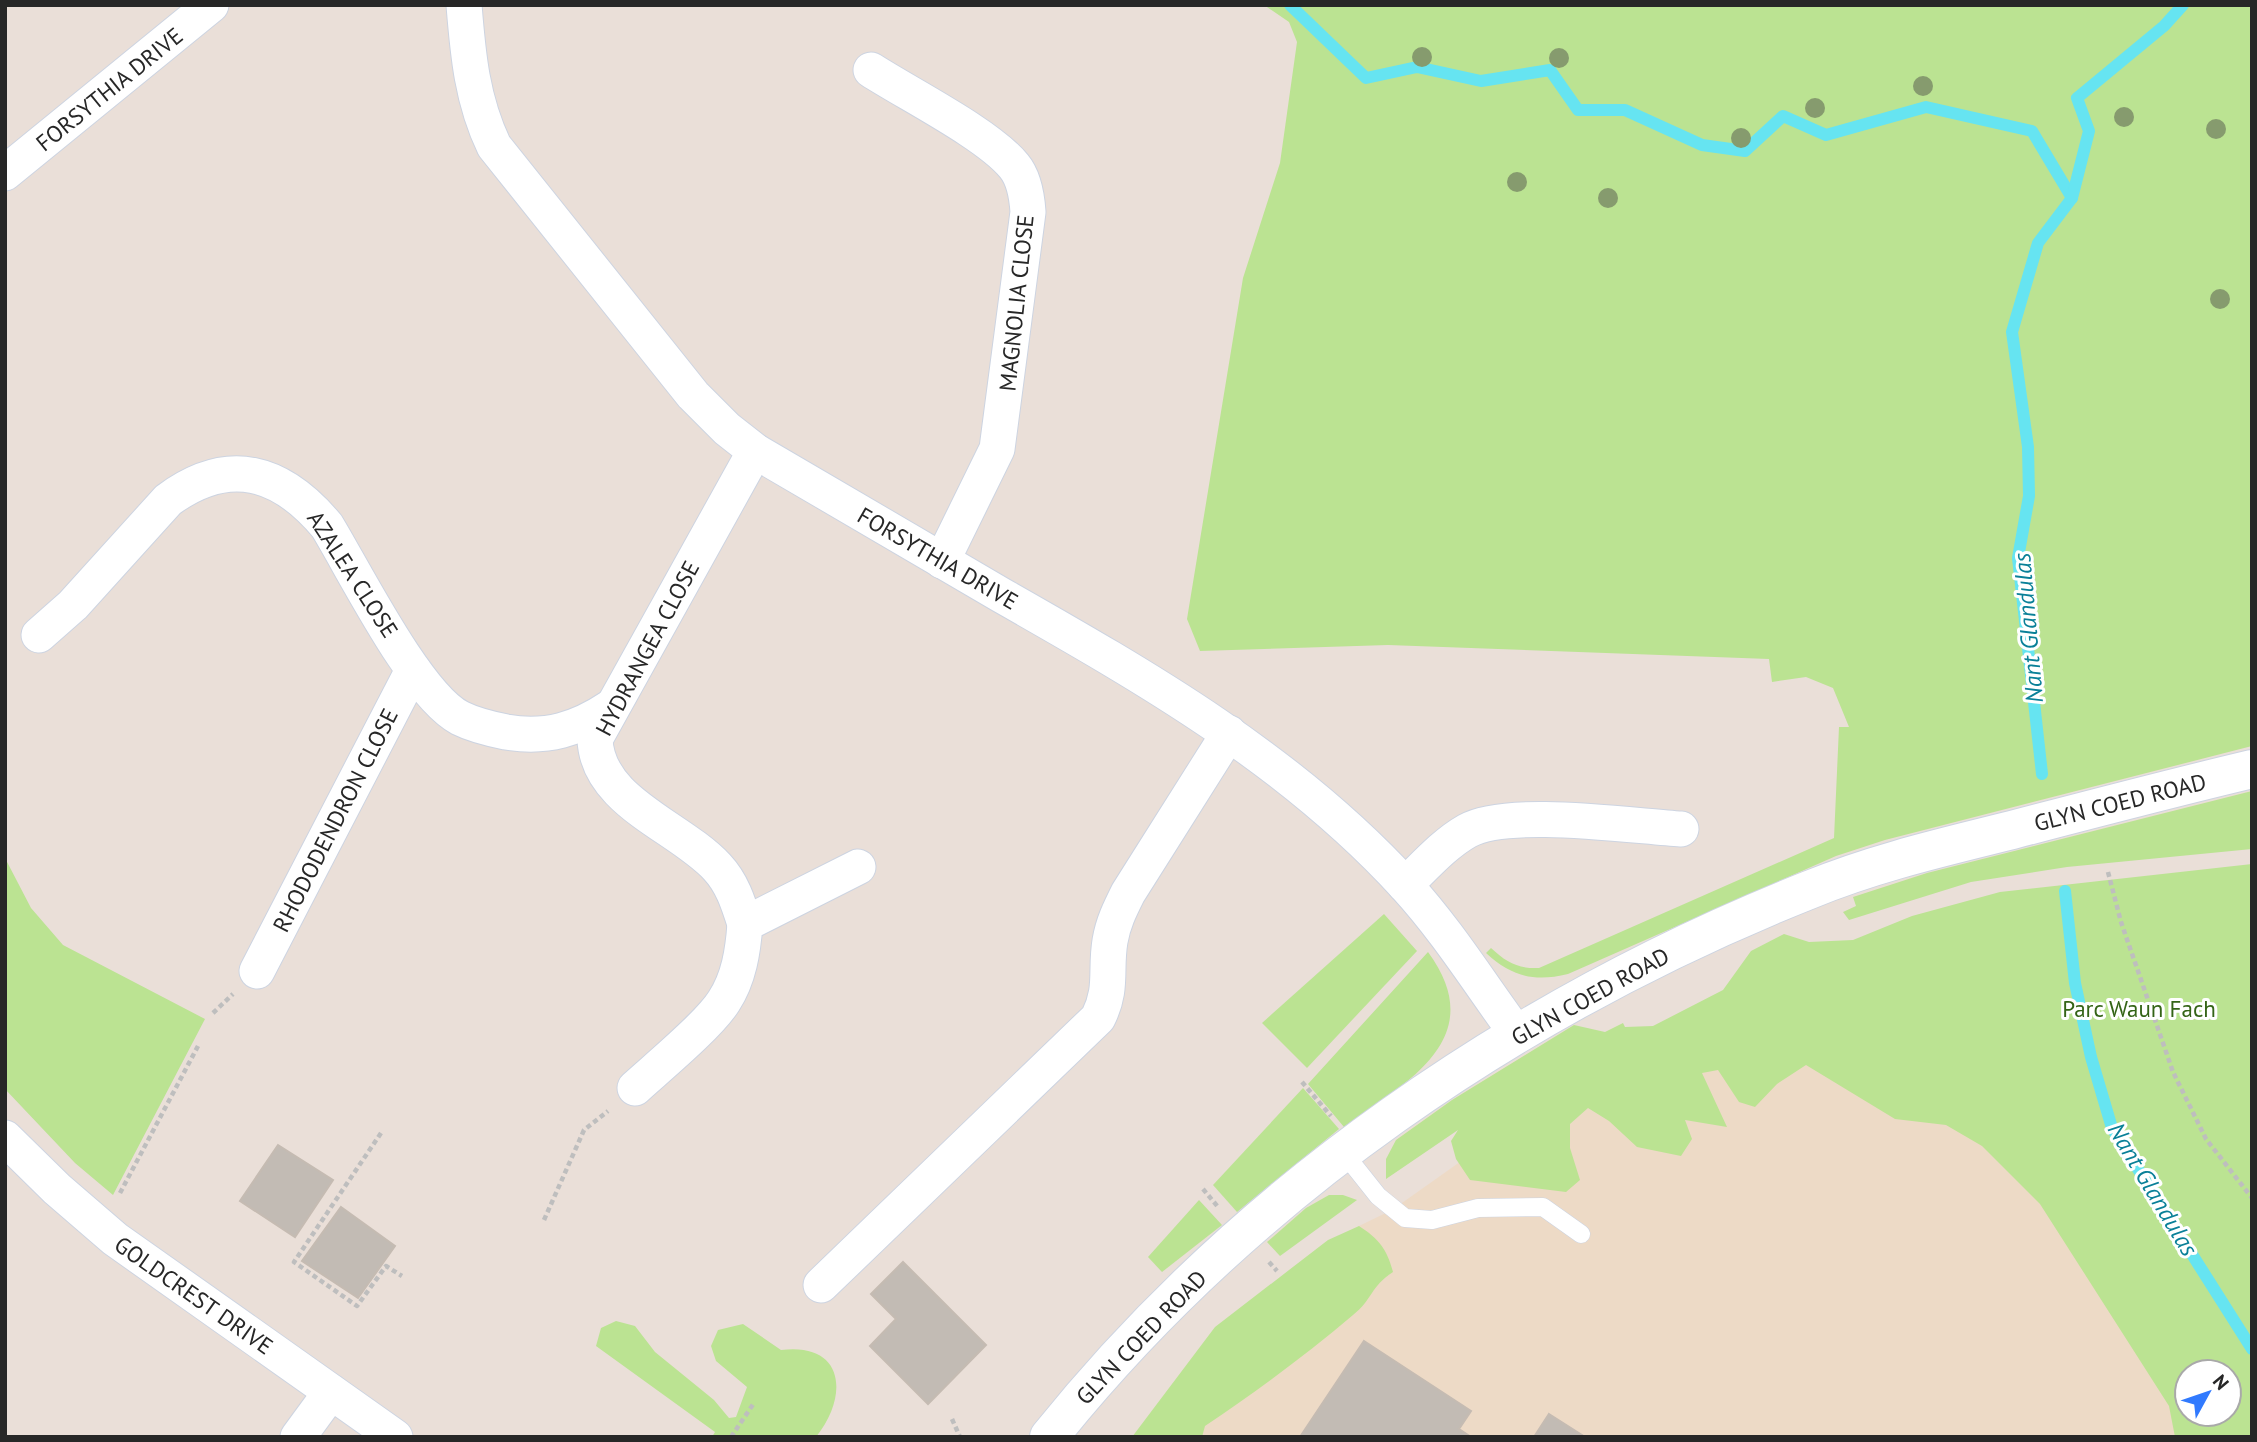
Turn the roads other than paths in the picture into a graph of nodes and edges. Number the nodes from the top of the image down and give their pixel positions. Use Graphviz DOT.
graph roads {
  1 [pos="211,5"];
  2 [pos="464,5"];
  3 [pos="871,70"];
  4 [pos="5,173"];
  5 [pos="755,451"];
  6 [pos="942,561"];
  7 [pos="38,635"];
  8 [pos="413,670"];
  9 [pos="611,706"];
  10 [pos="1229,733"];
  11 [pos="2252,769"];
  12 [pos="1681,829"];
  13 [pos="858,867"];
  14 [pos="1405,885"];
  15 [pos="745,924"];
  16 [pos="257,971"];
  17 [pos="1517,1034"];
  18 [pos="635,1088"];
  19 [pos="5,1138"];
  20 [pos="1343,1152"];
  21 [pos="1581,1234"];
  22 [pos="821,1285"];
  23 [pos="331,1392"];
  24 [pos="298,1437"];
  25 [pos="395,1437"];
  26 [pos="1049,1437"];
  1 -- 4 [label="street, FORSYTHIA DRIVE"];
  2 -- 5 [label="street, FORSYTHIA DRIVE"];
  3 -- 6 [label="street, MAGNOLIA CLOSE"];
  5 -- 6 [label="street, FORSYTHIA DRIVE"];
  5 -- 9 [label="street, HYDRANGEA CLOSE"];
  6 -- 10 [label="street, FORSYTHIA DRIVE"];
  7 -- 8 [label="street, AZALEA CLOSE"];
  8 -- 9 [label="street, AZALEA CLOSE"];
  8 -- 16 [label="street, RHODODENDRON CLOSE"];
  9 -- 15 [label="street, HYDRANGEA CLOSE"];
  10 -- 14 [label="street, FORSYTHIA DRIVE"];
  10 -- 22 [label="street"];
  11 -- 17 [label="street, GLYN COED ROAD"];
  12 -- 14 [label="street"];
  13 -- 15 [label="street"];
  14 -- 17 [label="street, FORSYTHIA DRIVE"];
  15 -- 18 [label="street, HYDRANGEA CLOSE"];
  17 -- 20 [label="street, GLYN COED ROAD"];
  19 -- 23 [label="street, GOLDCREST DRIVE"];
  20 -- 21 [label="lane"];
  20 -- 26 [label="street, GLYN COED ROAD"];
  23 -- 24 [label="street"];
  23 -- 25 [label="street, GOLDCREST DRIVE"];
}
